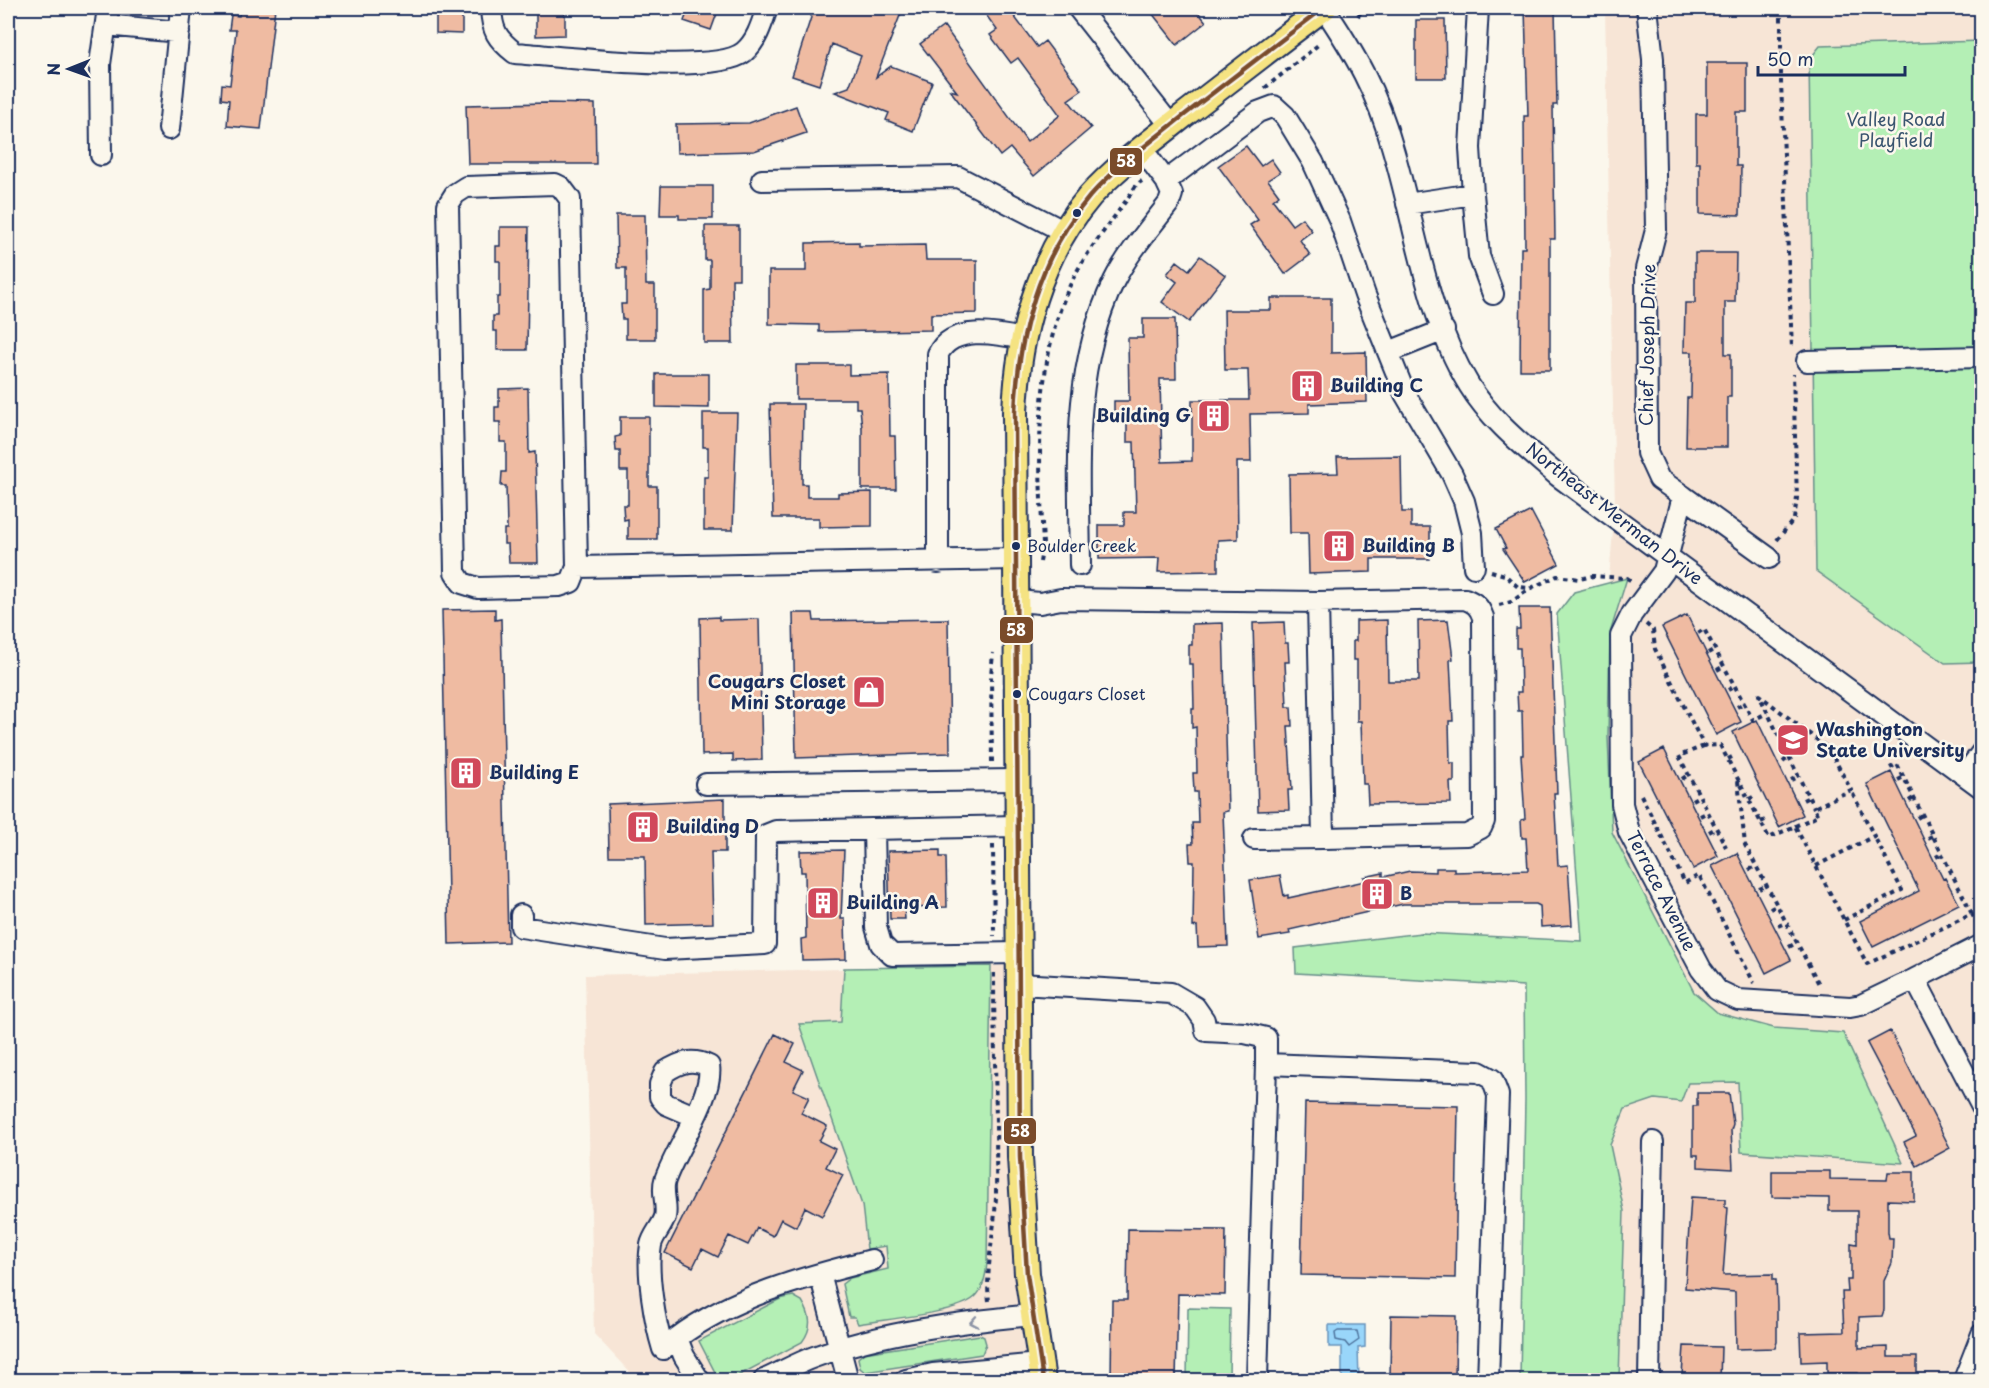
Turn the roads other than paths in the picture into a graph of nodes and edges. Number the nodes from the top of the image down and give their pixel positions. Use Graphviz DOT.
graph roads {
  1 [pos="181,8"];
  2 [pos="491,8"];
  3 [pos="767,8"];
  4 [pos="1078,8"];
  5 [pos="1324,8"];
  6 [pos="1478,8"];
  7 [pos="1647,8"];
  8 [pos="107,16"];
  9 [pos="178,32"];
  10 [pos="1171,126"];
  11 [pos="170,129"];
  12 [pos="1142,149"];
  13 [pos="101,155"];
  14 [pos="762,180"];
  15 [pos="1166,181"];
  16 [pos="1473,194"];
  17 [pos="1407,204"];
  18 [pos="1065,232"];
  19 [pos="1493,294"];
  20 [pos="1444,330"];
  21 [pos="1022,339"];
  22 [pos="1389,352"];
  23 [pos="1982,357"];
  24 [pos="1797,360"];
  25 [pos="1683,496"];
  26 [pos="1767,556"];
  27 [pos="1668,557"];
  28 [pos="1017,559"];
  29 [pos="939,562"];
  30 [pos="1080,565"];
  31 [pos="577,567"];
  32 [pos="1474,567"];
  33 [pos="1017,601"];
  34 [pos="1318,602"];
  35 [pos="1982,752"];
  36 [pos="1965,776"];
  37 [pos="1016,780"];
  38 [pos="706,784"];
  39 [pos="1982,788"];
  40 [pos="1017,826"];
  41 [pos="874,829"];
  42 [pos="1323,838"];
  43 [pos="1254,839"];
  44 [pos="521,915"];
  45 [pos="1982,945"];
  46 [pos="1019,953"];
  47 [pos="1915,979"];
  48 [pos="1020,984"];
  49 [pos="1266,1064"];
  50 [pos="1982,1107"];
  51 [pos="694,1116"];
  52 [pos="1653,1142"];
  53 [pos="872,1260"];
  54 [pos="820,1274"];
  55 [pos="1032,1315"];
  56 [pos="1982,1334"];
  57 [pos="677,1338"];
  58 [pos="841,1349"];
  59 [pos="1041,1372"];
  60 [pos="699,1380"];
  61 [pos="764,1380"];
  62 [pos="848,1380"];
  63 [pos="906,1380"];
  64 [pos="1257,1380"];
  65 [pos="1488,1380"];
  66 [pos="1649,1380"];
  67 [pos="1964,1380"];
  1 -- 9 [label="street"];
  2 -- 3 [label="street"];
  4 -- 10 [label="street"];
  5 -- 10 [label="main road"];
  5 -- 17 [label="street, Northeast Merman Drive"];
  6 -- 16 [label="street"];
  7 -- 25 [label="street, Chief Joseph Drive"];
  8 -- 9 [label="street"];
  8 -- 13 [label="street"];
  9 -- 11 [label="street"];
  10 -- 12 [label="main road"];
  12 -- 15 [label="street"];
  12 -- 18 [label="main road"];
  14 -- 18 [label="street"];
  15 -- 22 [label="street"];
  15 -- 30 [label="street"];
  16 -- 17 [label="street"];
  16 -- 19 [label="street"];
  17 -- 20 [label="street, Northeast Merman Drive"];
  18 -- 21 [label="main road"];
  20 -- 22 [label="street"];
  20 -- 27 [label="street, Northeast Merman Drive"];
  21 -- 28 [label="main road"];
  21 -- 29 [label="street"];
  22 -- 32 [label="street"];
  23 -- 24 [label="street"];
  25 -- 26 [label="street, Chief Joseph Drive"];
  25 -- 27 [label="street"];
  27 -- 36 [label="street, Northeast Merman Drive"];
  27 -- 47 [label="street, Terrace Avenue"];
  28 -- 29 [label="street"];
  28 -- 33 [label="main road"];
  29 -- 31 [label="street"];
  31 -- 31 [label="street"];
  33 -- 34 [label="street"];
  33 -- 37 [label="main road"];
  34 -- 42 [label="street"];
  34 -- 42 [label="street"];
  35 -- 36 [label="street"];
  36 -- 39 [label="street, Northeast Merman Drive"];
  37 -- 38 [label="street"];
  37 -- 40 [label="main road"];
  40 -- 41 [label="street"];
  40 -- 46 [label="main road"];
  41 -- 44 [label="street"];
  41 -- 46 [label="street"];
  42 -- 43 [label="street"];
  45 -- 47 [label="street, Terrace Avenue"];
  46 -- 48 [label="main road"];
  47 -- 50 [label="street"];
  48 -- 49 [label="street"];
  48 -- 55 [label="main road"];
  49 -- 64 [label="street"];
  49 -- 65 [label="street"];
  51 -- 57 [label="street"];
  52 -- 66 [label="street"];
  53 -- 54 [label="street"];
  54 -- 57 [label="street"];
  54 -- 58 [label="street"];
  55 -- 58 [label="street, one-way"];
  55 -- 59 [label="main road"];
  56 -- 67 [label="street"];
  57 -- 60 [label="street"];
  58 -- 61 [label="street"];
  58 -- 62 [label="street"];
  59 -- 63 [label="street"];
}
